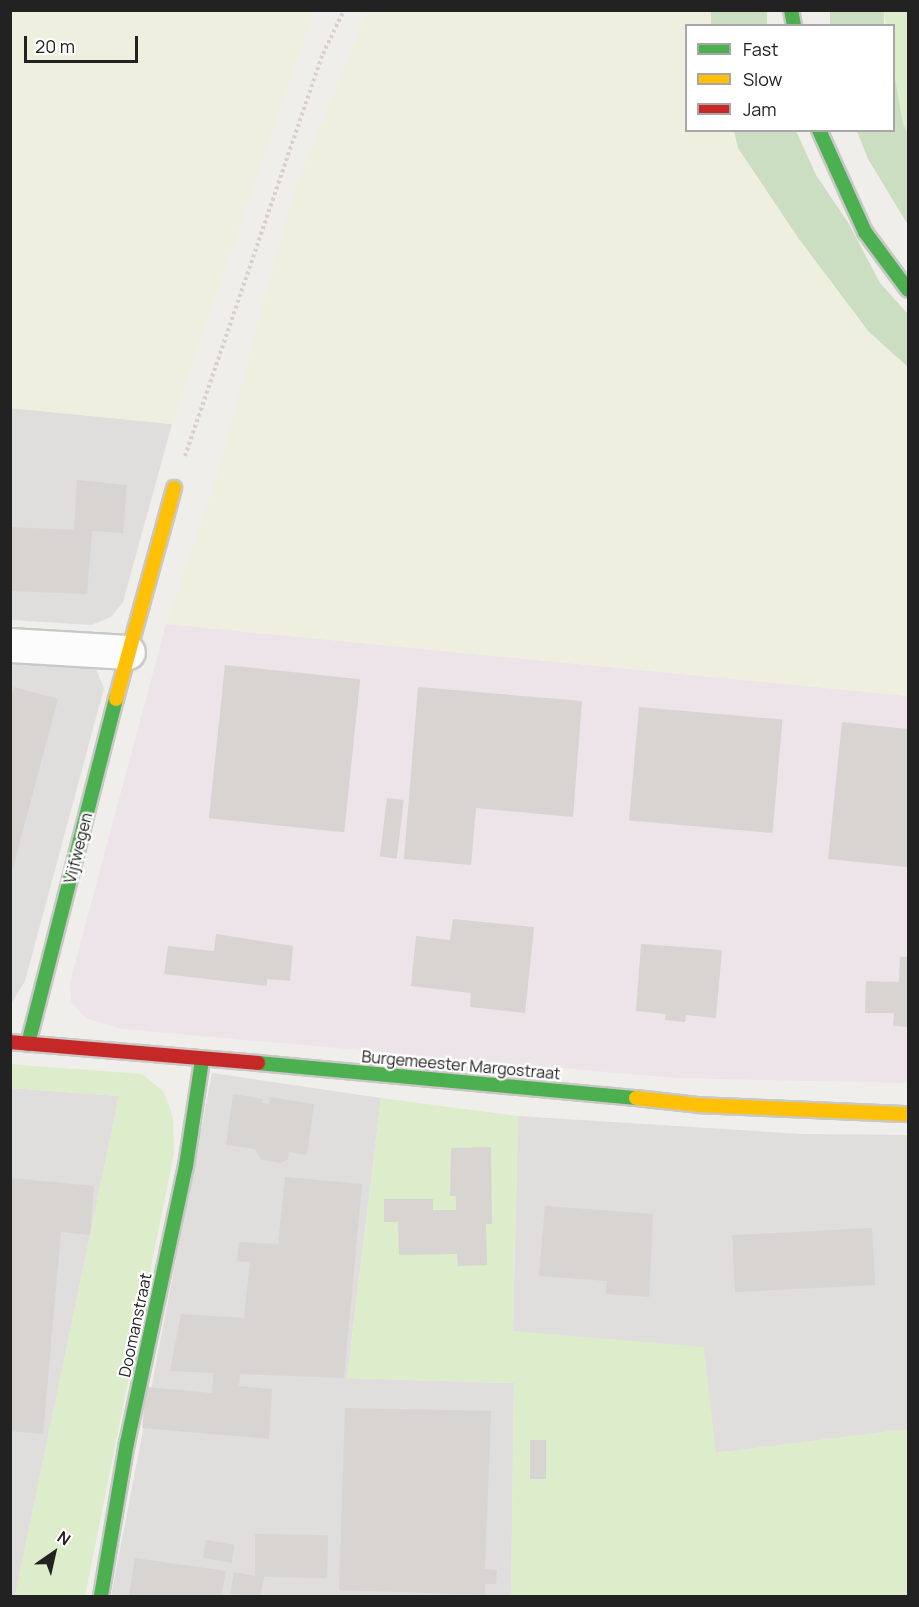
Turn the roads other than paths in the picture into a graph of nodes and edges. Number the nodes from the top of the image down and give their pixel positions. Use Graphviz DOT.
graph roads {
  1 [pos="820,132"];
  2 [pos="909,290"];
  3 [pos="174,488"];
  4 [pos="10,645"];
  5 [pos="128,652"];
  6 [pos="10,1042"];
  7 [pos="28,1044"];
  8 [pos="202,1060"];
  9 [pos="909,1114"];
  10 [pos="101,1596"];
  1 -- 2 [label="street"];
  3 -- 5 [label="street, Vijfwegen"];
  4 -- 5 [label="street"];
  5 -- 7 [label="street, Vijfwegen"];
  6 -- 7 [label="street, Burgemeester Margostraat"];
  7 -- 8 [label="street, Burgemeester Margostraat"];
  8 -- 9 [label="street, Burgemeester Margostraat"];
  8 -- 10 [label="street, Doomanstraat"];
}
